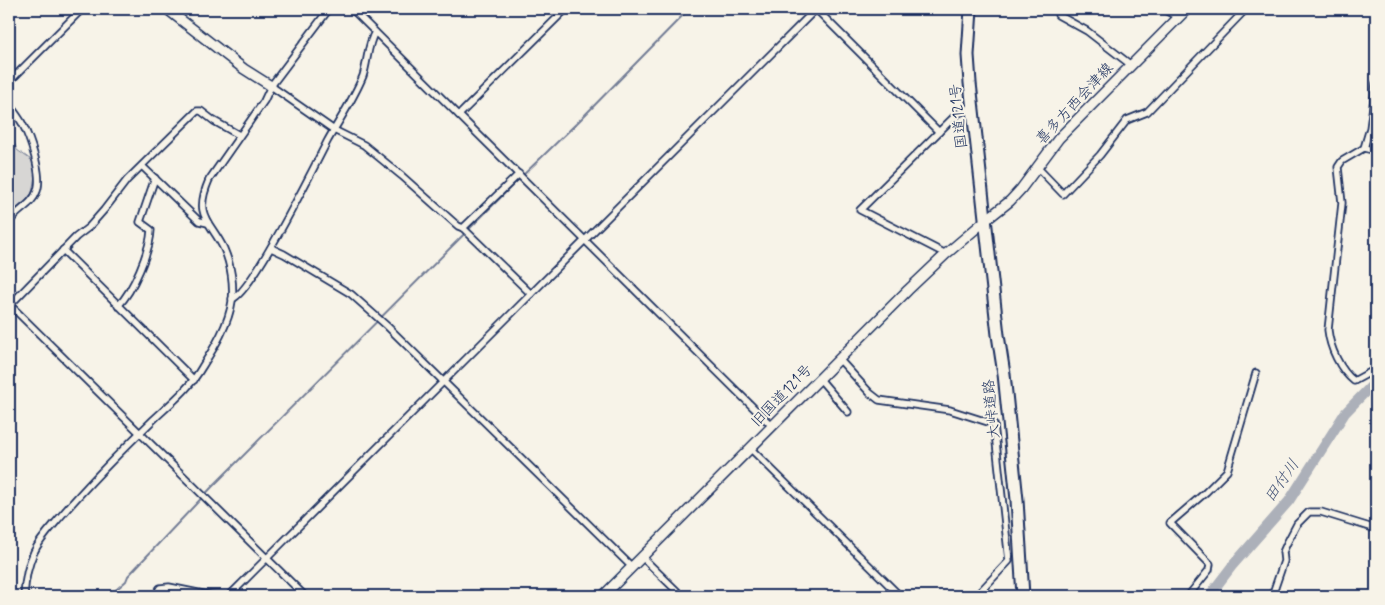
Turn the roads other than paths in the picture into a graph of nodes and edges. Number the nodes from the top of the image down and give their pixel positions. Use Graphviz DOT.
graph roads {
  1 [pos="82,9"];
  2 [pos="167,9"];
  3 [pos="329,9"];
  4 [pos="352,9"];
  5 [pos="566,9"];
  6 [pos="971,9"];
  7 [pos="1163,9"];
  8 [pos="1187,9"];
  9 [pos="1246,9"];
  10 [pos="1058,15"];
  11 [pos="1178,17"];
  12 [pos="375,32"];
  13 [pos="1131,65"];
  14 [pos="9,82"];
  15 [pos="1376,83"];
  16 [pos="271,86"];
  17 [pos="9,104"];
  18 [pos="973,110"];
  19 [pos="459,115"];
  20 [pos="334,130"];
  21 [pos="938,132"];
  22 [pos="239,135"];
  23 [pos="1364,148"];
  24 [pos="1376,151"];
  25 [pos="142,166"];
  26 [pos="1037,167"];
  27 [pos="519,174"];
  28 [pos="155,178"];
  29 [pos="986,220"];
  30 [pos="9,223"];
  31 [pos="208,224"];
  32 [pos="466,230"];
  33 [pos="585,240"];
  34 [pos="271,248"];
  35 [pos="63,250"];
  36 [pos="946,254"];
  37 [pos="531,294"];
  38 [pos="232,299"];
  39 [pos="9,305"];
  40 [pos="118,306"];
  41 [pos="839,358"];
  42 [pos="1376,369"];
  43 [pos="1256,373"];
  44 [pos="819,378"];
  45 [pos="194,380"];
  46 [pos="445,382"];
  47 [pos="848,412"];
  48 [pos="772,426"];
  49 [pos="140,433"];
  50 [pos="751,449"];
  51 [pos="1376,529"];
  52 [pos="642,557"];
  53 [pos="267,558"];
  54 [pos="632,567"];
  55 [pos="24,596"];
  56 [pos="155,596"];
  57 [pos="213,596"];
  58 [pos="229,596"];
  59 [pos="305,596"];
  60 [pos="602,596"];
  61 [pos="682,596"];
  62 [pos="900,596"];
  63 [pos="976,596"];
  64 [pos="1023,596"];
  65 [pos="1188,596"];
  66 [pos="1272,596"];
  1 -- 14 [label="street"];
  2 -- 16 [label="street"];
  3 -- 16 [label="street"];
  4 -- 12 [label="street"];
  5 -- 19 [label="street"];
  6 -- 18 [label="highway, 国道121号"];
  7 -- 11 [label="street"];
  8 -- 11 [label="street, 喜多方西会津線"];
  9 -- 26 [label="street"];
  10 -- 13 [label="street"];
  11 -- 13 [label="street, 喜多方西会津線"];
  12 -- 19 [label="street"];
  12 -- 20 [label="street"];
  13 -- 26 [label="street, 喜多方西会津線"];
  15 -- 23 [label="street"];
  16 -- 20 [label="street"];
  16 -- 22 [label="street"];
  17 -- 30 [label="street"];
  18 -- 21 [label="street"];
  18 -- 29 [label="highway, 国道121号"];
  19 -- 27 [label="street"];
  20 -- 32 [label="street"];
  20 -- 34 [label="street"];
  21 -- 33 [label="street"];
  21 -- 36 [label="street"];
  22 -- 25 [label="street"];
  22 -- 31 [label="street"];
  23 -- 24 [label="street"];
  23 -- 42 [label="street"];
  25 -- 28 [label="street"];
  25 -- 35 [label="street"];
  26 -- 29 [label="street, 喜多方西会津線"];
  27 -- 32 [label="street"];
  27 -- 33 [label="street"];
  28 -- 31 [label="street"];
  28 -- 40 [label="street"];
  29 -- 36 [label="street, 旧国道121号"];
  29 -- 64 [label="highway, 大峠道路"];
  31 -- 38 [label="street"];
  32 -- 37 [label="street"];
  33 -- 37 [label="street"];
  33 -- 48 [label="street"];
  34 -- 38 [label="street"];
  34 -- 46 [label="street"];
  35 -- 39 [label="street"];
  35 -- 40 [label="street"];
  36 -- 41 [label="street, 旧国道121号"];
  37 -- 46 [label="street"];
  38 -- 45 [label="street"];
  39 -- 49 [label="street"];
  40 -- 45 [label="street"];
  41 -- 44 [label="street, 旧国道121号"];
  41 -- 63 [label="street"];
  43 -- 65 [label="street"];
  44 -- 47 [label="street"];
  44 -- 48 [label="street, 旧国道121号"];
  45 -- 49 [label="street"];
  46 -- 53 [label="street"];
  46 -- 54 [label="street"];
  48 -- 50 [label="street, 旧国道121号"];
  49 -- 53 [label="street"];
  49 -- 55 [label="street"];
  50 -- 52 [label="street, 旧国道121号"];
  50 -- 62 [label="street"];
  51 -- 66 [label="street"];
  52 -- 54 [label="street, 旧国道121号"];
  52 -- 61 [label="street"];
  53 -- 58 [label="street"];
  53 -- 59 [label="street"];
  54 -- 60 [label="street, 旧国道121号"];
  56 -- 57 [label="street"];
}
